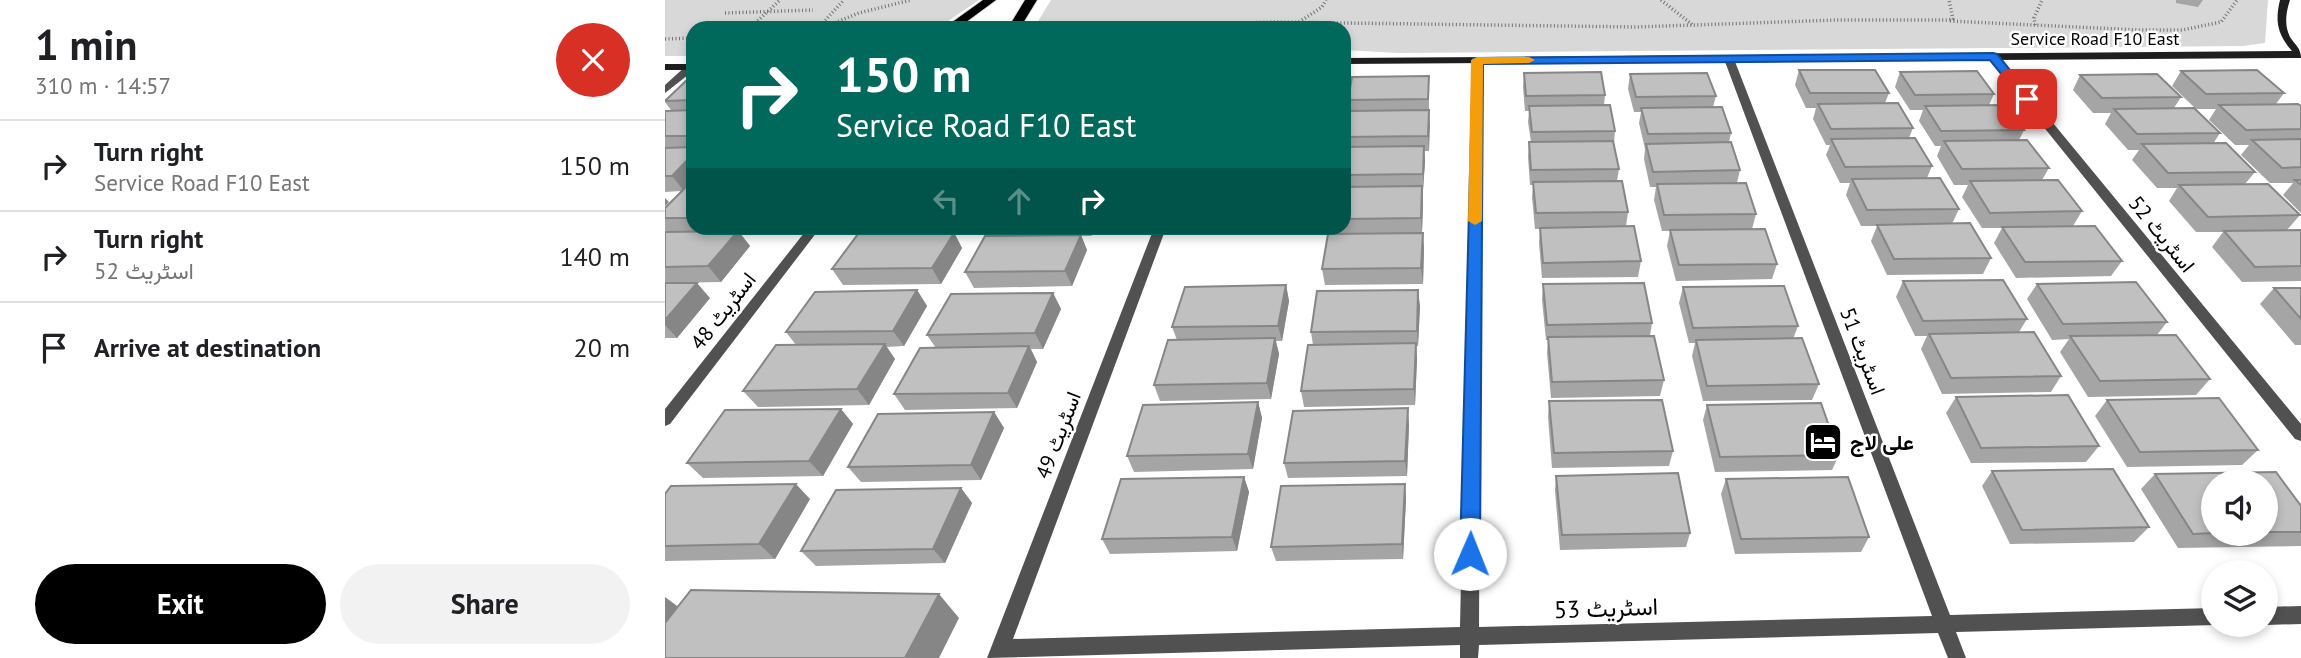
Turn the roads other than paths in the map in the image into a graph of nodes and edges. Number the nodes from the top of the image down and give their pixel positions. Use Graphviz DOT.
graph roads {
  1 [pos="990,0"];
  2 [pos="1031,0"];
  3 [pos="2285,0"];
  4 [pos="960,21"];
  5 [pos="1018,21"];
  6 [pos="2301,54"];
  7 [pos="1993,57"];
  8 [pos="1729,59"];
  9 [pos="1477,60"];
  10 [pos="1351,61"];
  11 [pos="686,66"];
  12 [pos="665,67"];
  13 [pos="686,71"];
  14 [pos="665,90"];
  15 [pos="809,235"];
  16 [pos="1157,235"];
  17 [pos="665,420"];
  18 [pos="2301,435"];
  19 [pos="2301,615"];
  20 [pos="2278,616"];
  21 [pos="2201,617"];
  22 [pos="1944,623"];
  23 [pos="1469,636"];
  24 [pos="998,653"];
  25 [pos="1469,658"];
  26 [pos="1958,658"];
  1 -- 4 [label="main road"];
  2 -- 5 [label="main road"];
  3 -- 6 [label="street"];
  6 -- 7 [label="street, Service Road F10 East"];
  7 -- 8 [label="street, Service Road F10 East"];
  7 -- 18 [label="street, اسٹریٹ 52"];
  8 -- 9 [label="street, Service Road F10 East"];
  8 -- 22 [label="street, اسٹریٹ 51"];
  9 -- 10 [label="street, Service Road F10 East"];
  9 -- 23 [label="street"];
  11 -- 12 [label="street"];
  13 -- 14 [label="street"];
  15 -- 17 [label="street, اسٹریٹ 48"];
  16 -- 24 [label="street, اسٹریٹ 49"];
  19 -- 20 [label="street"];
  21 -- 22 [label="street, اسٹریٹ 53"];
  22 -- 23 [label="street, اسٹریٹ 53"];
  22 -- 26 [label="street, اسٹریٹ 51"];
  23 -- 24 [label="street, اسٹریٹ 53"];
  23 -- 25 [label="street"];
}
